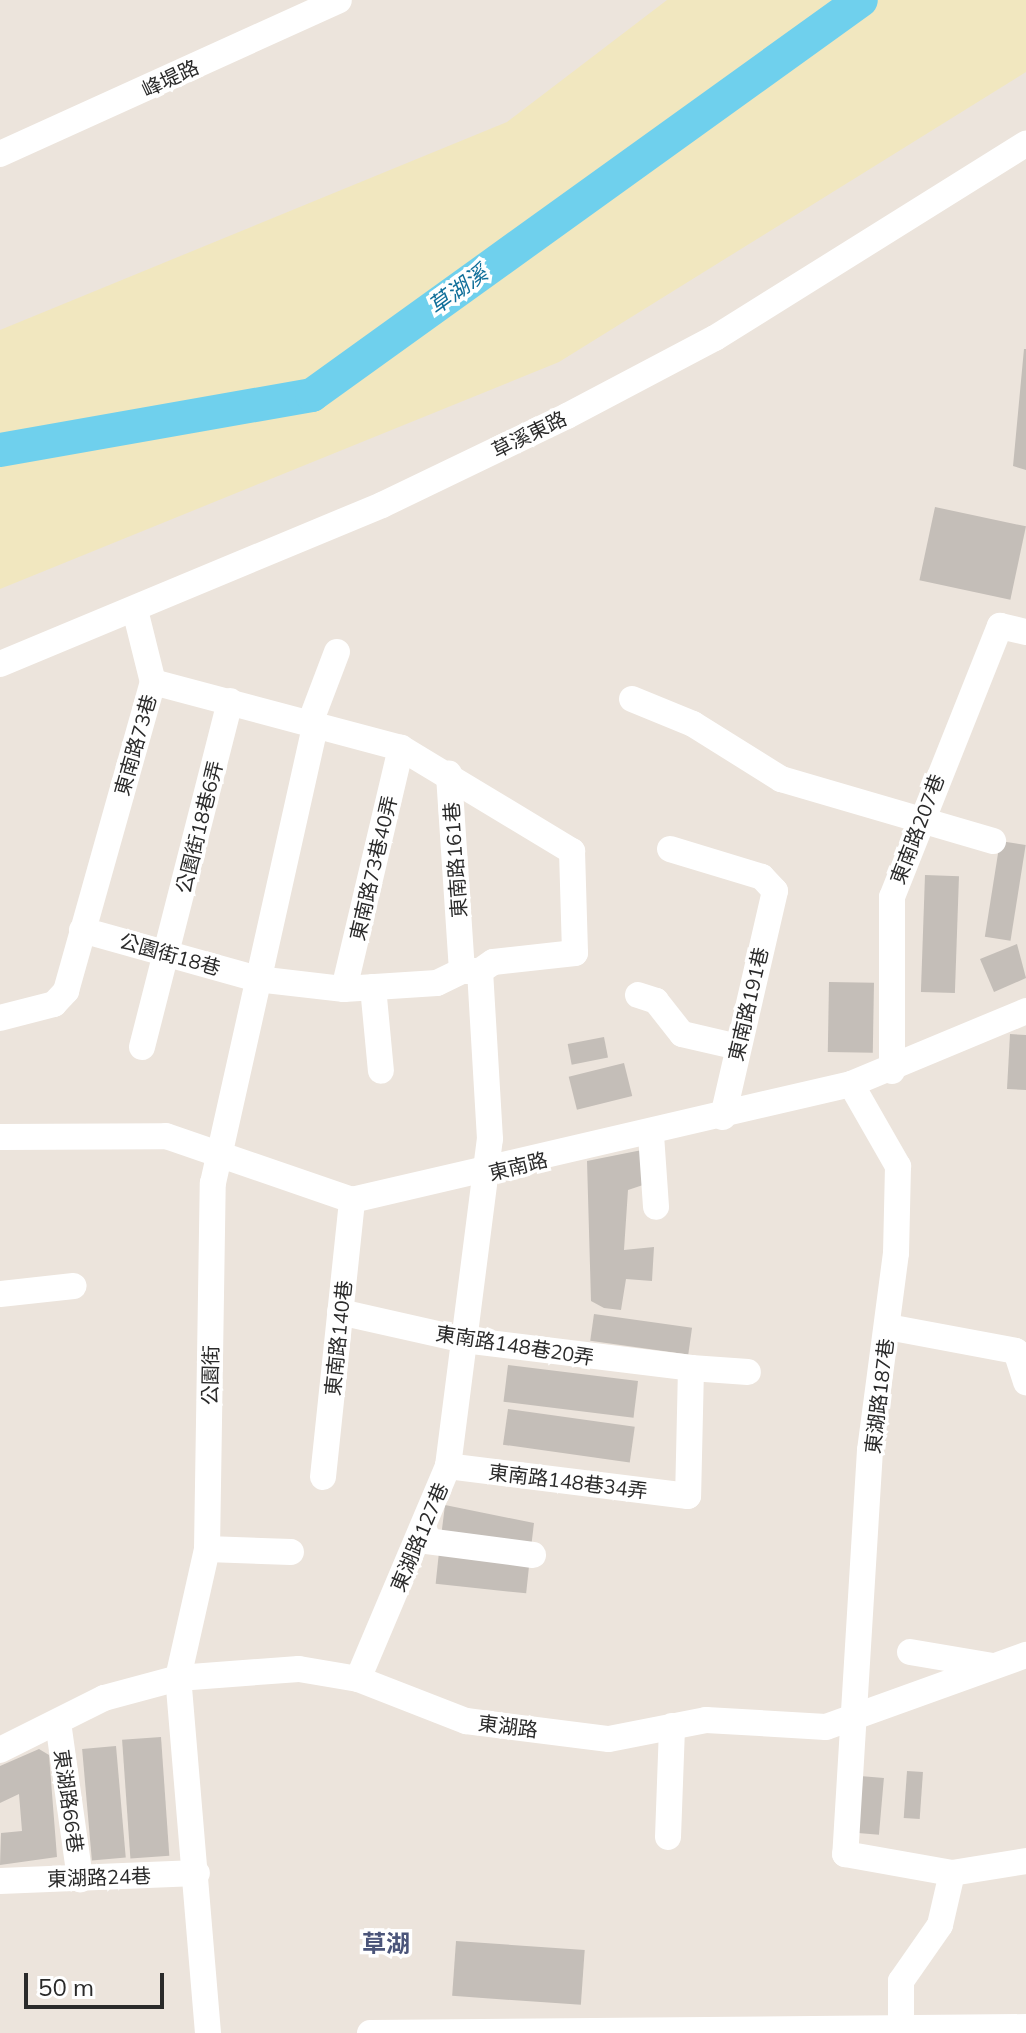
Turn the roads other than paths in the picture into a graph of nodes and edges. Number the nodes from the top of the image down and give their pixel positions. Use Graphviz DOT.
graph roads {
  1 [pos="339,0"];
  2 [pos="1026,144"];
  3 [pos="0,154"];
  4 [pos="135,610"];
  5 [pos="1026,632"];
  6 [pos="337,652"];
  7 [pos="0,664"];
  8 [pos="153,682"];
  9 [pos="632,699"];
  10 [pos="230,701"];
  11 [pos="313,724"];
  12 [pos="401,748"];
  13 [pos="449,773"];
  14 [pos="918,824"];
  15 [pos="993,841"];
  16 [pos="670,849"];
  17 [pos="82,930"];
  18 [pos="167,953"];
  19 [pos="575,953"];
  20 [pos="471,971"];
  21 [pos="257,979"];
  22 [pos="373,987"];
  23 [pos="344,989"];
  24 [pos="638,995"];
  25 [pos="1026,1011"];
  26 [pos="0,1018"];
  27 [pos="142,1047"];
  28 [pos="738,1047"];
  29 [pos="381,1071"];
  30 [pos="892,1071"];
  31 [pos="851,1084"];
  32 [pos="723,1117"];
  33 [pos="651,1135"];
  34 [pos="0,1137"];
  35 [pos="219,1151"];
  36 [pos="482,1175"];
  37 [pos="352,1200"];
  38 [pos="656,1207"];
  39 [pos="74,1286"];
  40 [pos="0,1294"];
  41 [pos="340,1312"];
  42 [pos="888,1327"];
  43 [pos="464,1340"];
  44 [pos="691,1368"];
  45 [pos="748,1372"];
  46 [pos="1026,1382"];
  47 [pos="448,1466"];
  48 [pos="323,1477"];
  49 [pos="419,1540"];
  50 [pos="207,1549"];
  51 [pos="291,1552"];
  52 [pos="533,1555"];
  53 [pos="910,1652"];
  54 [pos="1026,1655"];
  55 [pos="993,1666"];
  56 [pos="178,1678"];
  57 [pos="358,1679"];
  58 [pos="857,1720"];
  59 [pos="58,1722"];
  60 [pos="672,1726"];
  61 [pos="0,1750"];
  62 [pos="668,1837"];
  63 [pos="1026,1861"];
  64 [pos="197,1873"];
  65 [pos="952,1873"];
  66 [pos="80,1879"];
  67 [pos="0,1881"];
  68 [pos="1026,2027"];
  69 [pos="776,2030"];
  70 [pos="900,2031"];
  71 [pos="208,2033"];
  72 [pos="370,2033"];
  1 -- 3 [label="street, 峰堤路"];
  2 -- 4 [label="street, 草溪東路"];
  4 -- 7 [label="street, 草溪東路"];
  4 -- 8 [label="street"];
  5 -- 14 [label="street, 東南路207巷"];
  6 -- 11 [label="street, 公園街"];
  8 -- 10 [label="street, 東南路73巷"];
  8 -- 17 [label="street, 東南路73巷"];
  9 -- 14 [label="street"];
  10 -- 11 [label="street, 東南路73巷"];
  10 -- 18 [label="street, 公園街18巷6弄"];
  11 -- 12 [label="street, 東南路73巷"];
  11 -- 21 [label="street, 公園街"];
  12 -- 13 [label="street, 東南路73巷"];
  12 -- 23 [label="street, 東南路73巷40弄"];
  13 -- 19 [label="street, 東南路161巷"];
  13 -- 20 [label="street, 東南路161巷"];
  14 -- 15 [label="street"];
  14 -- 30 [label="street, 東南路207巷"];
  16 -- 28 [label="street, 東南路191巷"];
  17 -- 18 [label="street, 公園街18巷"];
  17 -- 26 [label="street, 東南路73巷"];
  18 -- 21 [label="street, 公園街18巷"];
  18 -- 27 [label="street, 公園街18巷6弄"];
  19 -- 20 [label="street, 公園街18巷"];
  20 -- 22 [label="street, 公園街18巷"];
  20 -- 36 [label="street, 東南路161巷"];
  21 -- 23 [label="street, 公園街18巷"];
  21 -- 35 [label="street, 公園街"];
  22 -- 23 [label="street, 公園街18巷"];
  22 -- 29 [label="street"];
  24 -- 28 [label="street"];
  25 -- 30 [label="street, 東南路"];
  28 -- 32 [label="street, 東南路191巷"];
  30 -- 31 [label="street, 東南路"];
  31 -- 32 [label="street, 東南路"];
  31 -- 42 [label="street, 東湖路187巷"];
  32 -- 33 [label="street, 東南路"];
  33 -- 36 [label="street, 東南路"];
  33 -- 38 [label="street"];
  34 -- 35 [label="street"];
  35 -- 37 [label="street"];
  35 -- 50 [label="street, 公園街"];
  36 -- 37 [label="street, 東南路"];
  36 -- 43 [label="street, 東湖路127巷"];
  37 -- 41 [label="street, 東南路140巷"];
  39 -- 40 [label="street"];
  41 -- 43 [label="street, 東南路148巷20弄"];
  41 -- 48 [label="street, 東南路140巷"];
  42 -- 46 [label="street"];
  42 -- 58 [label="street, 東湖路187巷"];
  43 -- 44 [label="street, 東南路148巷20弄"];
  43 -- 47 [label="street, 東湖路127巷"];
  44 -- 45 [label="street, 東南路148巷20弄"];
  44 -- 47 [label="street, 東南路148巷34弄"];
  47 -- 49 [label="street, 東湖路127巷"];
  49 -- 52 [label="street"];
  49 -- 57 [label="street, 東湖路127巷"];
  50 -- 51 [label="street"];
  50 -- 56 [label="street, 公園街"];
  53 -- 55 [label="street"];
  54 -- 55 [label="street, 東湖路"];
  55 -- 58 [label="street, 東湖路"];
  56 -- 57 [label="street, 東湖路"];
  56 -- 59 [label="street, 東湖路"];
  56 -- 64 [label="street, 公園街"];
  57 -- 60 [label="street, 東湖路"];
  58 -- 60 [label="street, 東湖路"];
  58 -- 65 [label="street, 東湖路187巷"];
  59 -- 61 [label="street, 東湖路"];
  59 -- 66 [label="street, 東湖路66巷"];
  60 -- 62 [label="street"];
  63 -- 65 [label="street"];
  64 -- 66 [label="street, 東湖路24巷"];
  64 -- 71 [label="street, 公園街"];
  65 -- 70 [label="street"];
  66 -- 67 [label="street, 東湖路24巷"];
  68 -- 70 [label="street"];
  69 -- 70 [label="street"];
  69 -- 72 [label="street"];
}
